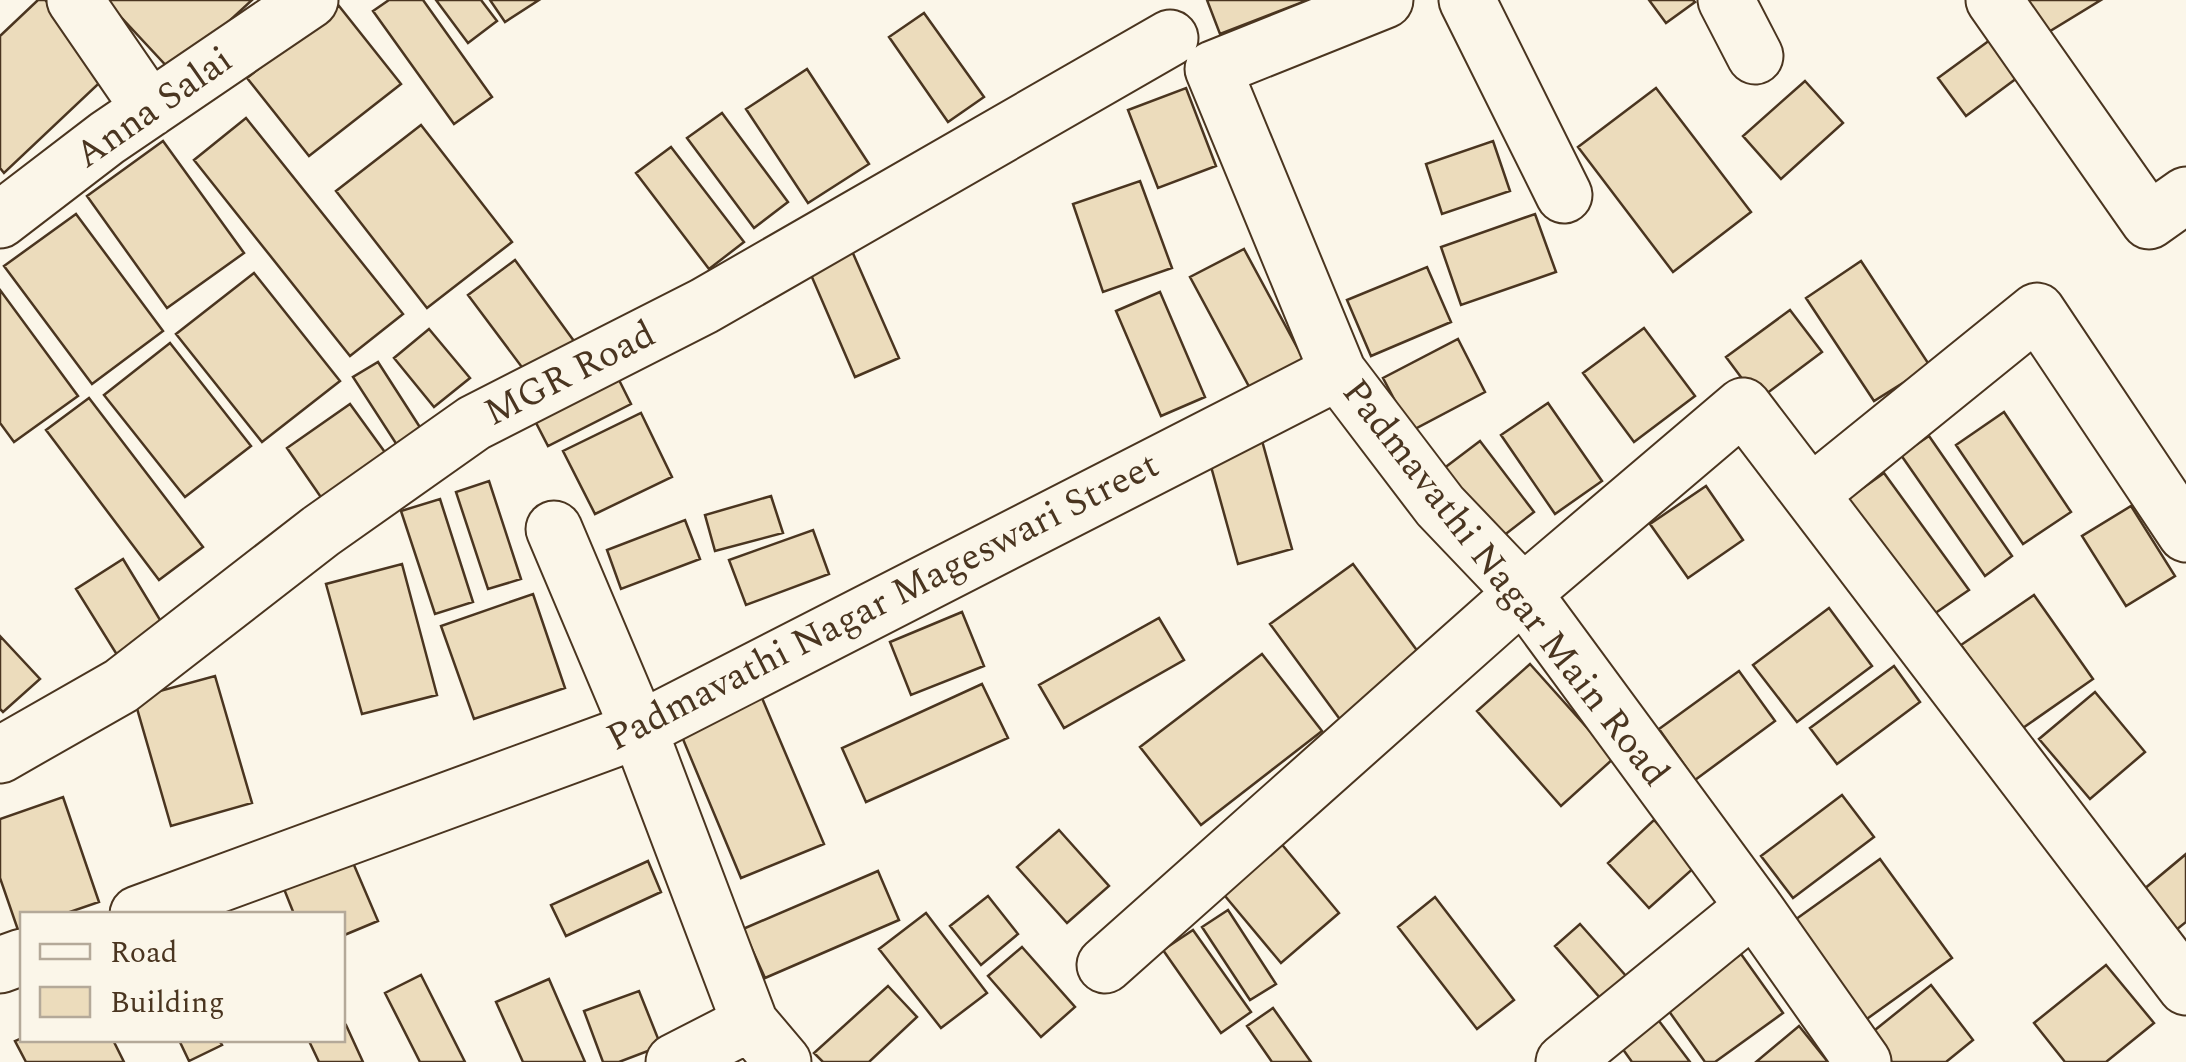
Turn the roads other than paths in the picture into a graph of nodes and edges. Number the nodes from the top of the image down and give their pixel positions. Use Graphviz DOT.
graph roads {
  1 [pos="76,0"];
  2 [pos="310,0"];
  3 [pos="1385,0"];
  4 [pos="1467,0"];
  5 [pos="1726,0"];
  6 [pos="1994,0"];
  7 [pos="1175,36"];
  8 [pos="1754,56"];
  9 [pos="150,109"];
  10 [pos="1564,195"];
  11 [pos="2186,196"];
  12 [pos="0,220"];
  13 [pos="1338,372"];
  14 [pos="1812,492"];
  15 [pos="554,529"];
  16 [pos="2186,534"];
  17 [pos="1523,593"];
  18 [pos="639,730"];
  19 [pos="0,756"];
  20 [pos="1754,907"];
  21 [pos="143,912"];
  22 [pos="1105,965"];
  23 [pos="2186,987"];
  24 [pos="766,1042"];
  25 [pos="674,1062"];
  26 [pos="1564,1062"];
  27 [pos="1862,1062"];
  1 -- 9 [label="street"];
  2 -- 9 [label="street, Anna Salai"];
  3 -- 7 [label="street, MGR Road"];
  4 -- 10 [label="street"];
  5 -- 8 [label="street"];
  6 -- 11 [label="street"];
  7 -- 13 [label="street, Padmavathi Nagar Main Road"];
  7 -- 19 [label="street, MGR Road"];
  9 -- 12 [label="street, Anna Salai"];
  13 -- 17 [label="street, Padmavathi Nagar Main Road"];
  13 -- 18 [label="street, Padmavathi Nagar Mageswari Street"];
  14 -- 16 [label="street"];
  14 -- 17 [label="street"];
  14 -- 23 [label="street"];
  15 -- 18 [label="street"];
  17 -- 20 [label="street, Padmavathi Nagar Main Road"];
  17 -- 22 [label="street"];
  18 -- 21 [label="street, Padmavathi Nagar Mageswari Street"];
  18 -- 24 [label="street"];
  20 -- 26 [label="street"];
  20 -- 27 [label="street, Padmavathi Nagar Main Road"];
  24 -- 25 [label="street"];
}
